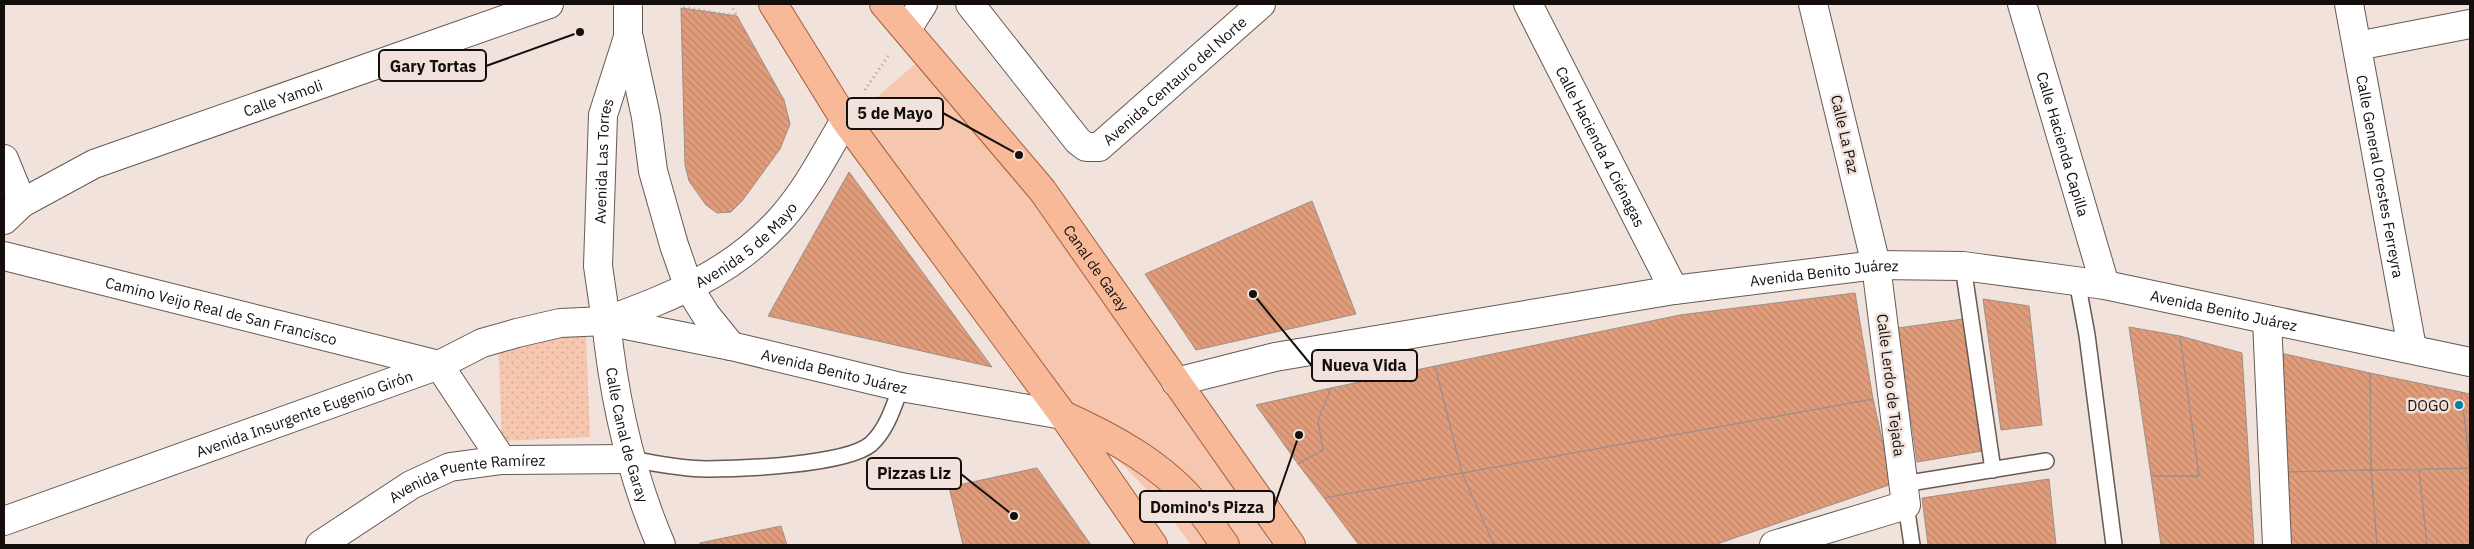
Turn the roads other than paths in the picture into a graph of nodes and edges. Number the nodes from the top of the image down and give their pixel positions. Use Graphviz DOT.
graph roads {
  1 [pos="549,4"];
  2 [pos="628,4"];
  3 [pos="773,4"];
  4 [pos="884,4"];
  5 [pos="923,4"];
  6 [pos="970,4"];
  7 [pos="1261,4"];
  8 [pos="1528,4"];
  9 [pos="1813,4"];
  10 [pos="2022,4"];
  11 [pos="2349,4"];
  12 [pos="2470,24"];
  13 [pos="907,29"];
  14 [pos="628,37"];
  15 [pos="2357,46"];
  16 [pos="845,120"];
  17 [pos="4,159"];
  18 [pos="13,211"];
  19 [pos="4,256"];
  20 [pos="1876,265"];
  21 [pos="1963,266"];
  22 [pos="2077,281"];
  23 [pos="2105,284"];
  24 [pos="689,288"];
  25 [pos="1674,290"];
  26 [pos="2267,320"];
  27 [pos="606,321"];
  28 [pos="731,346"];
  29 [pos="2412,348"];
  30 [pos="2470,362"];
  31 [pos="439,365"];
  32 [pos="1176,382"];
  33 [pos="901,387"];
  34 [pos="1063,415"];
  35 [pos="502,460"];
  36 [pos="630,460"];
  37 [pos="2046,461"];
  38 [pos="1994,470"];
  39 [pos="1905,495"];
  40 [pos="4,521"];
  41 [pos="320,545"];
  42 [pos="661,545"];
  43 [pos="1153,545"];
  44 [pos="1225,545"];
  45 [pos="1291,545"];
  46 [pos="1774,545"];
  47 [pos="1912,545"];
  48 [pos="2114,545"];
  49 [pos="2277,545"];
  1 -- 18 [label="street, Calle Yamoli"];
  2 -- 14 [label="street, Avenida Las Torres"];
  3 -- 16 [label="main road"];
  4 -- 13 [label="main road, Canal de Garay"];
  5 -- 13 [label="street"];
  6 -- 7 [label="street, Avenida Centauro del Norte"];
  8 -- 25 [label="street, Calle Hacienda 4 Ciénagas"];
  9 -- 20 [label="street, Calle La Paz"];
  10 -- 23 [label="street, Calle Hacienda Capilla"];
  11 -- 15 [label="street, Calle General Orestes Ferreyra"];
  12 -- 15 [label="street"];
  13 -- 32 [label="main road, Canal de Garay"];
  14 -- 24 [label="street"];
  14 -- 27 [label="street, Avenida Las Torres"];
  15 -- 29 [label="street, Calle General Orestes Ferreyra"];
  16 -- 24 [label="street, Avenida 5 de Mayo"];
  16 -- 34 [label="main road"];
  17 -- 18 [label="street"];
  19 -- 31 [label="street, Camino Veijo Real de San Francisco"];
  20 -- 21 [label="street, Avenida Benito Juárez"];
  20 -- 25 [label="street, Avenida Benito Juárez"];
  20 -- 39 [label="street, Calle Lerdo de Tejada"];
  21 -- 22 [label="street, Avenida Benito Juárez"];
  21 -- 38 [label="lane"];
  22 -- 23 [label="street, Avenida Benito Juárez"];
  22 -- 48 [label="lane"];
  23 -- 26 [label="street, Avenida Benito Juárez"];
  24 -- 27 [label="street, Avenida 5 de Mayo"];
  24 -- 28 [label="street"];
  25 -- 32 [label="street, Avenida Benito Juárez"];
  26 -- 29 [label="street, Avenida Benito Juárez"];
  26 -- 49 [label="street"];
  27 -- 28 [label="street, Avenida Benito Juárez"];
  27 -- 31 [label="street, Avenida Insurgente Eugenio Girón"];
  27 -- 36 [label="street, Calle Canal de Garay"];
  28 -- 33 [label="street, Avenida Benito Juárez"];
  29 -- 30 [label="street, Avenida Benito Juárez"];
  31 -- 35 [label="street"];
  31 -- 40 [label="street, Avenida Insurgente Eugenio Girón"];
  32 -- 45 [label="main road, Canal de Garay"];
  33 -- 34 [label="street, Avenida Benito Juárez"];
  33 -- 36 [label="lane"];
  34 -- 43 [label="main road"];
  34 -- 44 [label="main road"];
  35 -- 36 [label="street, Avenida Puente Ramírez"];
  35 -- 41 [label="street, Avenida Puente Ramírez"];
  36 -- 42 [label="street, Calle Canal de Garay"];
  37 -- 38 [label="lane"];
  38 -- 39 [label="lane"];
  39 -- 46 [label="street"];
  39 -- 47 [label="lane"];
}
